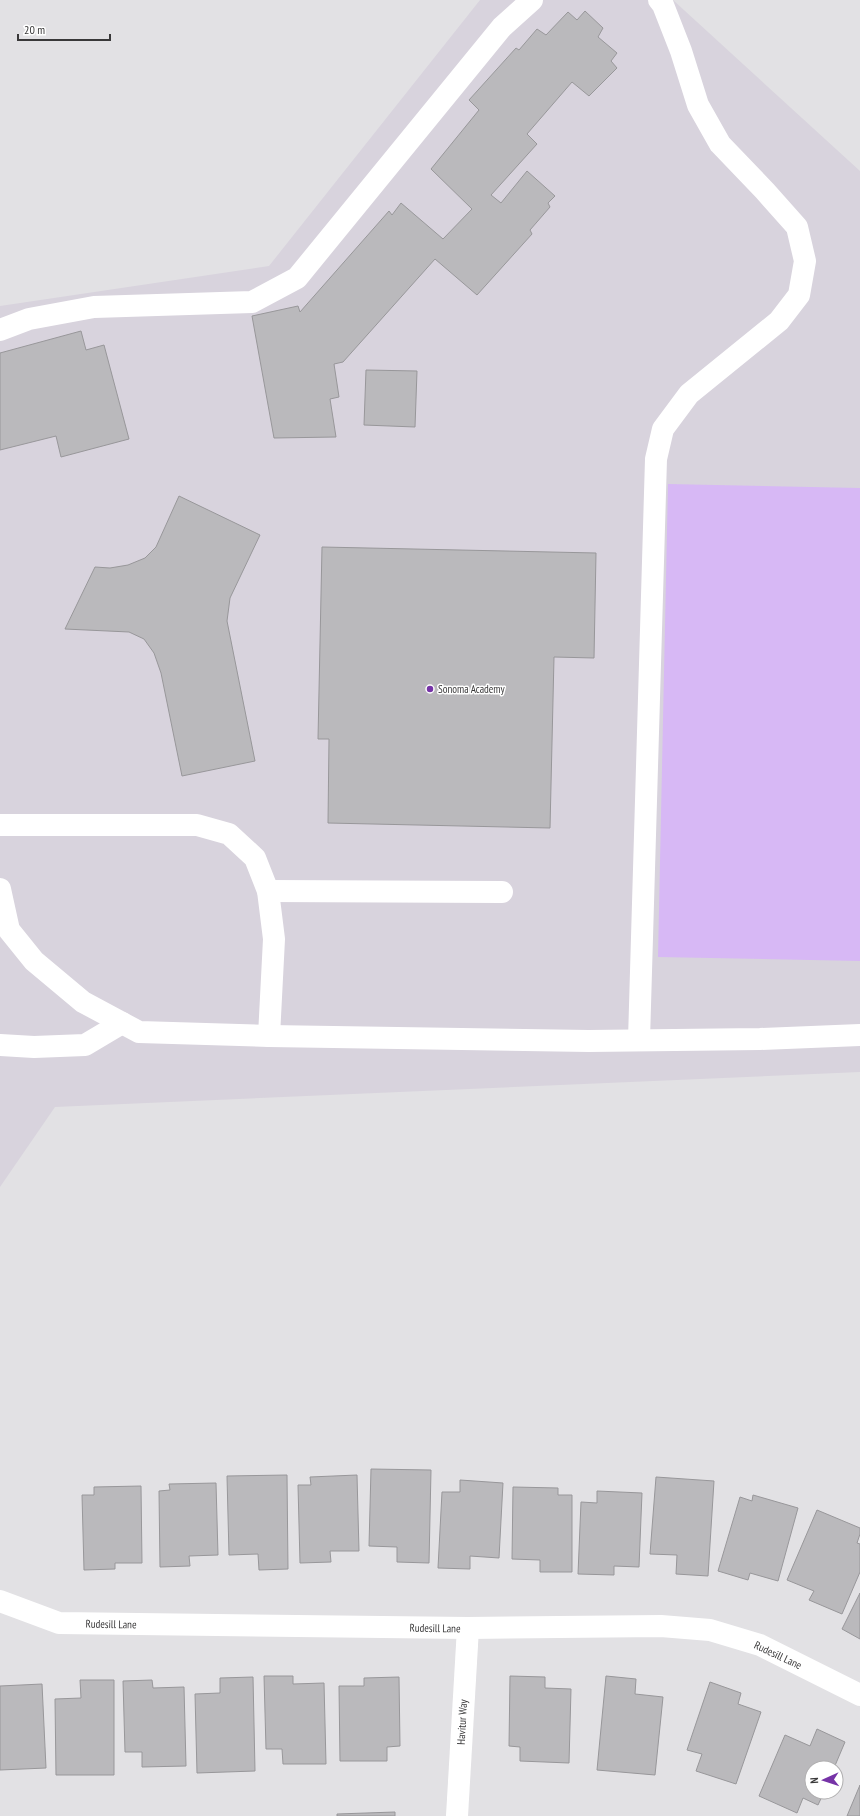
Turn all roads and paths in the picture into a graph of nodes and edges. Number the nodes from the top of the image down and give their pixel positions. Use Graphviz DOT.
graph roads {
  1 [pos="532,0"];
  2 [pos="659,0"];
  3 [pos="0,330"];
  4 [pos="0,825"];
  5 [pos="0,889"];
  6 [pos="268,891"];
  7 [pos="502,892"];
  8 [pos="5,930"];
  9 [pos="122,1023"];
  10 [pos="860,1034"];
  11 [pos="269,1036"];
  12 [pos="639,1040"];
  13 [pos="0,1045"];
  14 [pos="0,1601"];
  15 [pos="468,1628"];
  16 [pos="860,1695"];
  17 [pos="457,1816"];
  1 -- 3 [label="street"];
  2 -- 12 [label="street"];
  4 -- 6 [label="street"];
  5 -- 8 [label="street"];
  6 -- 7 [label="street"];
  6 -- 11 [label="street"];
  8 -- 9 [label="street"];
  9 -- 11 [label="street"];
  9 -- 13 [label="street"];
  10 -- 12 [label="street"];
  11 -- 12 [label="street"];
  14 -- 15 [label="street, Rudesill Lane"];
  15 -- 16 [label="street, Rudesill Lane"];
  15 -- 17 [label="street, Havitur Way"];
}
